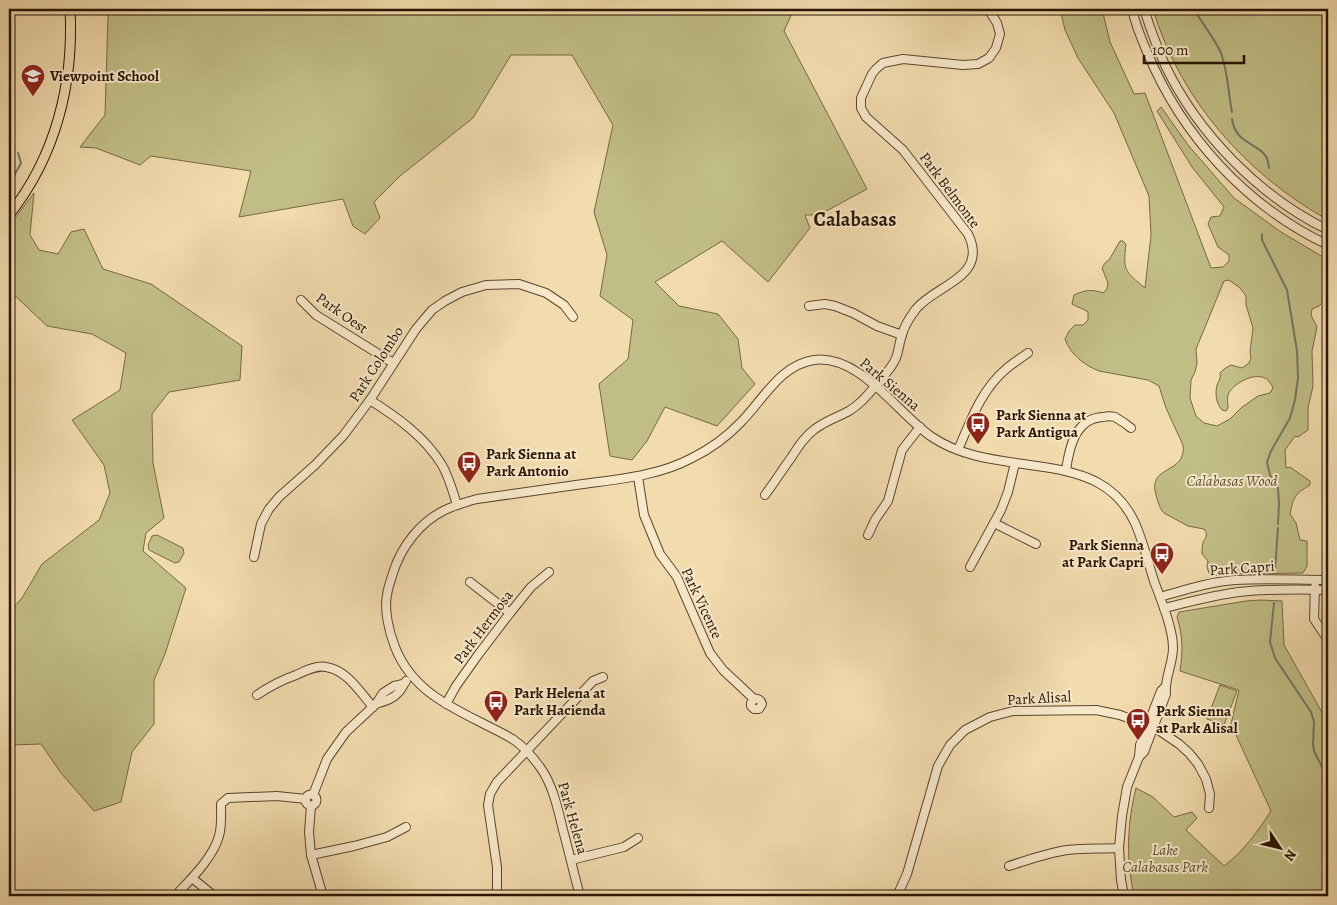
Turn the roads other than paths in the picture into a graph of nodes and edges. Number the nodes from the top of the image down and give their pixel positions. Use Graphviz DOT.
graph roads {
  1 [pos="70,9"];
  2 [pos="988,9"];
  3 [pos="1132,9"];
  4 [pos="1144,9"];
  5 [pos="9,215"];
  6 [pos="1328,230"];
  7 [pos="1328,245"];
  8 [pos="301,300"];
  9 [pos="809,306"];
  10 [pos="573,318"];
  11 [pos="902,335"];
  12 [pos="1028,353"];
  13 [pos="393,363"];
  14 [pos="875,387"];
  15 [pos="370,400"];
  16 [pos="920,428"];
  17 [pos="1131,428"];
  18 [pos="958,450"];
  19 [pos="1015,463"];
  20 [pos="1066,470"];
  21 [pos="638,477"];
  22 [pos="765,495"];
  23 [pos="457,505"];
  24 [pos="994,523"];
  25 [pos="416,532"];
  26 [pos="868,536"];
  27 [pos="1036,544"];
  28 [pos="254,557"];
  29 [pos="970,567"];
  30 [pos="548,572"];
  31 [pos="1315,580"];
  32 [pos="1328,580"];
  33 [pos="470,582"];
  34 [pos="1315,590"];
  35 [pos="1328,590"];
  36 [pos="1160,597"];
  37 [pos="1164,608"];
  38 [pos="510,613"];
  39 [pos="1328,640"];
  40 [pos="412,677"];
  41 [pos="603,677"];
  42 [pos="404,684"];
  43 [pos="387,690"];
  44 [pos="258,695"];
  45 [pos="392,698"];
  46 [pos="754,699"];
  47 [pos="446,704"];
  48 [pos="375,706"];
  49 [pos="1150,727"];
  50 [pos="527,750"];
  51 [pos="313,795"];
  52 [pos="306,799"];
  53 [pos="311,806"];
  54 [pos="1208,808"];
  55 [pos="406,827"];
  56 [pos="638,838"];
  57 [pos="1119,848"];
  58 [pos="311,855"];
  59 [pos="571,860"];
  60 [pos="1009,866"];
  61 [pos="192,878"];
  62 [pos="213,895"];
  63 [pos="175,896"];
  64 [pos="323,896"];
  65 [pos="497,896"];
  66 [pos="580,896"];
  67 [pos="897,896"];
  68 [pos="1124,896"];
  1 -- 5 [label="main road"];
  2 -- 11 [label="street, Park Belmonte"];
  3 -- 7 [label="street"];
  4 -- 6 [label="street"];
  8 -- 13 [label="street, Park Oest"];
  9 -- 11 [label="street"];
  10 -- 13 [label="street, Park Colombo"];
  11 -- 14 [label="street, Park Belmonte"];
  12 -- 18 [label="street"];
  13 -- 15 [label="street, Park Colombo"];
  14 -- 16 [label="street, Park Sienna"];
  14 -- 21 [label="street, Park Sienna"];
  14 -- 22 [label="street, Park Belmonte"];
  15 -- 23 [label="street"];
  15 -- 28 [label="street, Park Colombo"];
  16 -- 18 [label="street, Park Sienna"];
  16 -- 26 [label="street"];
  17 -- 20 [label="street"];
  18 -- 19 [label="street, Park Sienna"];
  19 -- 20 [label="street, Park Sienna"];
  19 -- 24 [label="street"];
  20 -- 36 [label="street, Park Sienna"];
  21 -- 23 [label="street, Park Sienna"];
  21 -- 46 [label="street, Park Vicente"];
  23 -- 25 [label="street, Park Sienna"];
  24 -- 27 [label="street"];
  24 -- 29 [label="street"];
  25 -- 40 [label="street, Park Helena"];
  30 -- 38 [label="street, Park Hermosa"];
  31 -- 32 [label="street, Park Capri"];
  31 -- 34 [label="street"];
  31 -- 36 [label="street, Park Capri"];
  33 -- 38 [label="street"];
  34 -- 35 [label="street, Park Capri"];
  34 -- 37 [label="street, Park Capri"];
  34 -- 39 [label="street"];
  36 -- 37 [label="street, Park Sienna"];
  37 -- 49 [label="street, Park Sienna"];
  38 -- 47 [label="street, Park Hermosa"];
  40 -- 42 [label="street"];
  40 -- 47 [label="street, Park Helena"];
  41 -- 50 [label="street"];
  42 -- 43 [label="street"];
  42 -- 45 [label="street"];
  43 -- 45 [label="street"];
  43 -- 48 [label="street"];
  44 -- 48 [label="street"];
  45 -- 48 [label="street"];
  47 -- 50 [label="street, Park Helena"];
  48 -- 51 [label="street"];
  49 -- 54 [label="street, Park Alisal"];
  49 -- 57 [label="street, Park Sienna"];
  49 -- 67 [label="street, Park Alisal"];
  50 -- 59 [label="street, Park Helena"];
  50 -- 65 [label="street"];
  51 -- 52 [label="street"];
  51 -- 53 [label="street"];
  52 -- 53 [label="street"];
  52 -- 61 [label="street"];
  53 -- 58 [label="street"];
  55 -- 58 [label="street"];
  56 -- 59 [label="street"];
  57 -- 60 [label="street"];
  57 -- 68 [label="street, Park Sienna"];
  58 -- 64 [label="street"];
  59 -- 66 [label="street, Park Helena"];
  61 -- 62 [label="street"];
  61 -- 63 [label="street"];
}
